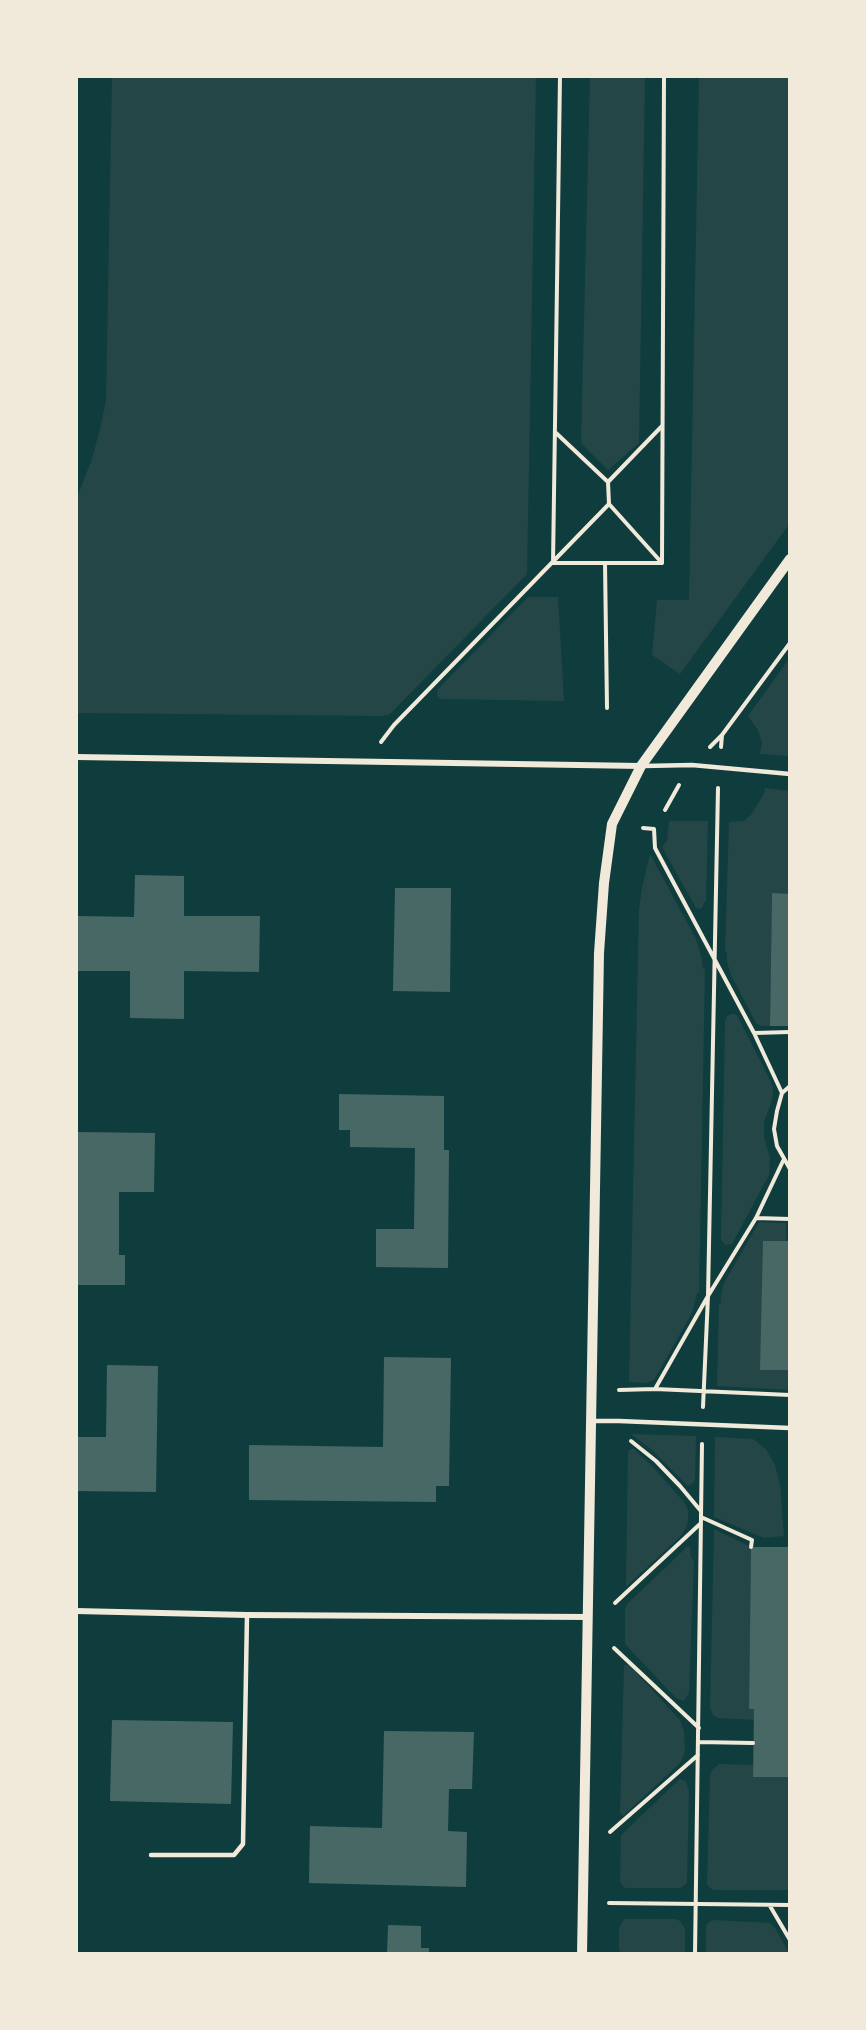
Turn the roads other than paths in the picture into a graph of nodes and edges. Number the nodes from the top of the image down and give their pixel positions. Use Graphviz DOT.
graph roads {
  1 [pos="789,559"];
  2 [pos="76,757"];
  3 [pos="641,766"];
  4 [pos="789,774"];
  5 [pos="591,1421"];
  6 [pos="789,1428"];
  7 [pos="76,1611"];
  8 [pos="247,1614"];
  9 [pos="588,1617"];
  10 [pos="152,1855"];
  11 [pos="582,1953"];
  1 -- 3 [label="street"];
  2 -- 3 [label="street"];
  3 -- 4 [label="lane"];
  3 -- 5 [label="street"];
  5 -- 6 [label="lane"];
  5 -- 9 [label="street"];
  7 -- 8 [label="street"];
  8 -- 9 [label="street"];
  8 -- 10 [label="lane"];
  9 -- 11 [label="street"];
}
